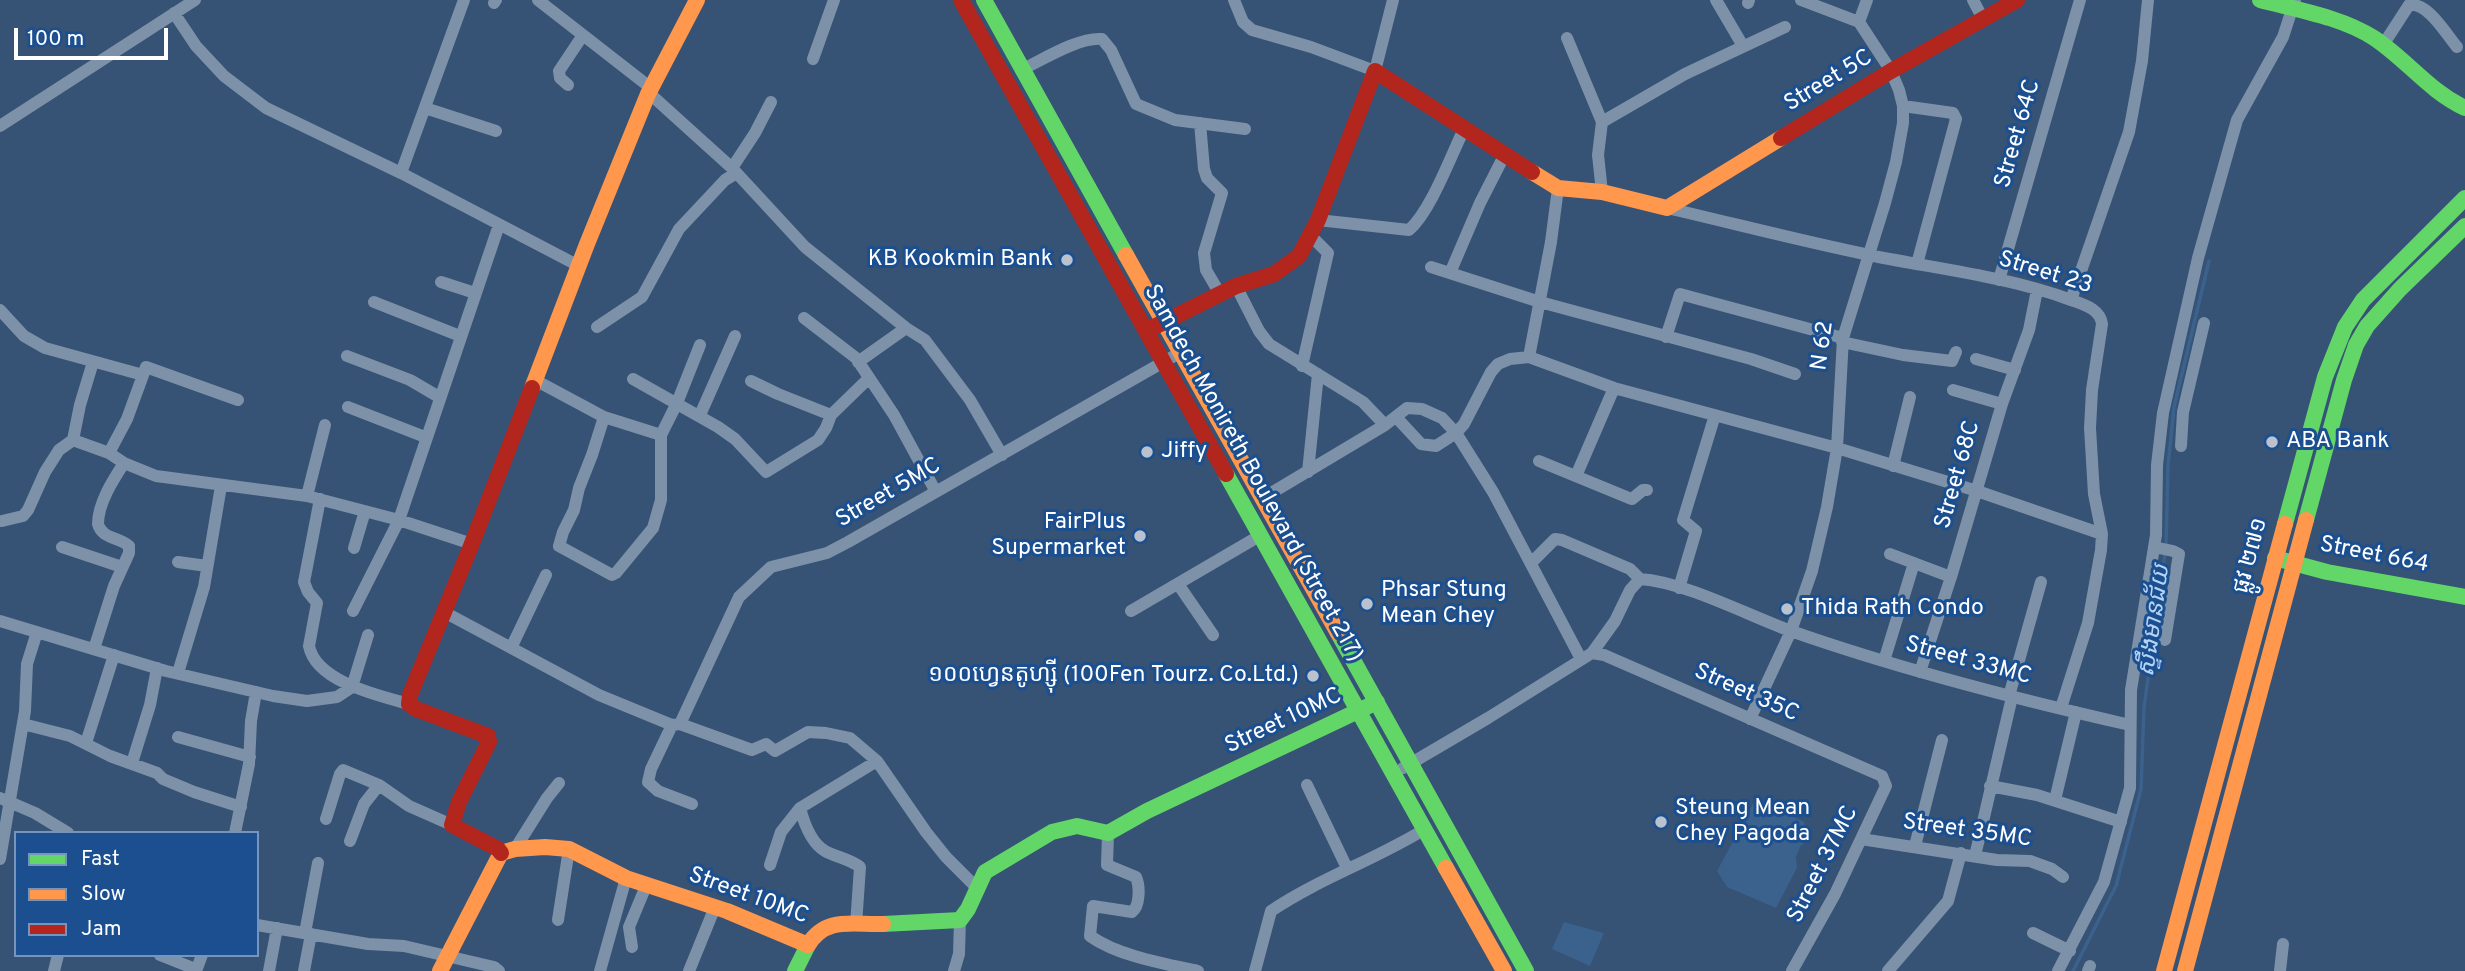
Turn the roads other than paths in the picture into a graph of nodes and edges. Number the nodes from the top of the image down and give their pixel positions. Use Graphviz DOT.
graph roads {
  1 [pos="195,0"];
  2 [pos="464,0"];
  3 [pos="538,0"];
  4 [pos="697,0"];
  5 [pos="834,0"];
  6 [pos="961,0"];
  7 [pos="984,0"];
  8 [pos="1234,0"];
  9 [pos="1393,0"];
  10 [pos="1716,0"];
  11 [pos="1801,0"];
  12 [pos="1867,0"];
  13 [pos="1973,0"];
  14 [pos="2017,0"];
  15 [pos="2080,0"];
  16 [pos="2148,0"];
  17 [pos="2266,1"];
  18 [pos="2294,5"];
  19 [pos="174,13"];
  20 [pos="1983,19"];
  21 [pos="1859,22"];
  22 [pos="1785,27"];
  23 [pos="583,35"];
  24 [pos="1567,38"];
  25 [pos="2383,45"];
  26 [pos="1743,46"];
  27 [pos="2457,47"];
  28 [pos="813,59"];
  29 [pos="1023,69"];
  30 [pos="1375,71"];
  31 [pos="1891,71"];
  32 [pos="569,85"];
  33 [pos="650,90"];
  34 [pos="771,102"];
  35 [pos="1903,106"];
  36 [pos="425,108"];
  37 [pos="2465,108"];
  38 [pos="1602,122"];
  39 [pos="1200,123"];
  40 [pos="0,126"];
  41 [pos="1465,127"];
  42 [pos="1245,129"];
  43 [pos="496,131"];
  44 [pos="1505,154"];
  45 [pos="733,171"];
  46 [pos="401,173"];
  47 [pos="1558,188"];
  48 [pos="1602,192"];
  49 [pos="2465,198"];
  50 [pos="1668,208"];
  51 [pos="1318,220"];
  52 [pos="499,225"];
  53 [pos="2465,226"];
  54 [pos="1311,235"];
  55 [pos="1870,255"];
  56 [pos="1917,264"];
  57 [pos="579,266"];
  58 [pos="1431,267"];
  59 [pos="1450,273"];
  60 [pos="1998,280"];
  61 [pos="441,282"];
  62 [pos="1236,286"];
  63 [pos="2037,290"];
  64 [pos="475,293"];
  65 [pos="1220,294"];
  66 [pos="2071,300"];
  67 [pos="374,302"];
  68 [pos="1540,302"];
  69 [pos="0,310"];
  70 [pos="804,318"];
  71 [pos="1164,321"];
  72 [pos="2204,323"];
  73 [pos="597,327"];
  74 [pos="906,328"];
  75 [pos="1146,331"];
  76 [pos="460,336"];
  77 [pos="736,336"];
  78 [pos="1666,337"];
  79 [pos="1843,340"];
  80 [pos="700,345"];
  81 [pos="1181,352"];
  82 [pos="1955,352"];
  83 [pos="347,356"];
  84 [pos="1529,357"];
  85 [pos="1976,359"];
  86 [pos="93,362"];
  87 [pos="859,362"];
  88 [pos="1164,362"];
  89 [pos="1302,366"];
  90 [pos="2015,369"];
  91 [pos="1318,374"];
  92 [pos="1795,374"];
  93 [pos="143,375"];
  94 [pos="633,379"];
  95 [pos="868,379"];
  96 [pos="535,380"];
  97 [pos="751,381"];
  98 [pos="1614,387"];
  99 [pos="1952,390"];
  100 [pos="439,397"];
  101 [pos="1910,397"];
  102 [pos="238,400"];
  103 [pos="677,403"];
  104 [pos="2001,404"];
  105 [pos="348,407"];
  106 [pos="2173,414"];
  107 [pos="700,415"];
  108 [pos="831,415"];
  109 [pos="1715,415"];
  110 [pos="604,417"];
  111 [pos="1396,417"];
  112 [pos="325,425"];
  113 [pos="1385,425"];
  114 [pos="1456,433"];
  115 [pos="661,435"];
  116 [pos="425,437"];
  117 [pos="72,440"];
  118 [pos="2181,446"];
  119 [pos="1837,449"];
  120 [pos="109,453"];
  121 [pos="1002,455"];
  122 [pos="1539,461"];
  123 [pos="124,463"];
  124 [pos="1893,466"];
  125 [pos="1308,472"];
  126 [pos="1576,476"];
  127 [pos="221,486"];
  128 [pos="1647,490"];
  129 [pos="1977,491"];
  130 [pos="936,492"];
  131 [pos="307,496"];
  132 [pos="1263,498"];
  133 [pos="320,499"];
  134 [pos="365,511"];
  135 [pos="399,520"];
  136 [pos="2,521"];
  137 [pos="2102,534"];
  138 [pos="1261,535"];
  139 [pos="472,544"];
  140 [pos="62,547"];
  141 [pos="354,548"];
  142 [pos="2162,549"];
  143 [pos="1890,554"];
  144 [pos="2276,558"];
  145 [pos="178,562"];
  146 [pos="1532,562"];
  147 [pos="1914,563"];
  148 [pos="2295,563"];
  149 [pos="207,566"];
  150 [pos="122,567"];
  151 [pos="546,575"];
  152 [pos="1951,577"];
  153 [pos="1640,579"];
  154 [pos="2041,582"];
  155 [pos="1178,584"];
  156 [pos="1679,588"];
  157 [pos="2465,597"];
  158 [pos="353,611"];
  159 [pos="1130,611"];
  160 [pos="446,613"];
  161 [pos="0,621"];
  162 [pos="1791,631"];
  163 [pos="37,632"];
  164 [pos="368,635"];
  165 [pos="1213,635"];
  166 [pos="2165,640"];
  167 [pos="512,646"];
  168 [pos="94,649"];
  169 [pos="114,655"];
  170 [pos="1587,656"];
  171 [pos="1884,661"];
  172 [pos="157,668"];
  173 [pos="178,673"];
  174 [pos="1920,673"];
  175 [pos="352,687"];
  176 [pos="256,692"];
  177 [pos="2010,697"];
  178 [pos="1377,702"];
  179 [pos="409,704"];
  180 [pos="2061,708"];
  181 [pos="1359,712"];
  182 [pos="2076,712"];
  183 [pos="1750,719"];
  184 [pos="23,724"];
  185 [pos="676,724"];
  186 [pos="2130,725"];
  187 [pos="178,737"];
  188 [pos="1942,740"];
  189 [pos="86,743"];
  190 [pos="250,757"];
  191 [pos="877,761"];
  192 [pos="132,763"];
  193 [pos="1411,763"];
  194 [pos="1394,773"];
  195 [pos="1882,776"];
  196 [pos="559,783"];
  197 [pos="379,785"];
  198 [pos="1307,785"];
  199 [pos="1990,786"];
  200 [pos="5,800"];
  201 [pos="2055,800"];
  202 [pos="692,804"];
  203 [pos="242,807"];
  204 [pos="800,808"];
  205 [pos="326,819"];
  206 [pos="2121,822"];
  207 [pos="452,825"];
  208 [pos="1425,829"];
  209 [pos="65,831"];
  210 [pos="236,831"];
  211 [pos="1108,832"];
  212 [pos="1861,839"];
  213 [pos="350,841"];
  214 [pos="1915,846"];
  215 [pos="569,849"];
  216 [pos="508,851"];
  217 [pos="1961,853"];
  218 [pos="1975,856"];
  219 [pos="0,859"];
  220 [pos="318,863"];
  221 [pos="770,865"];
  222 [pos="1347,868"];
  223 [pos="2063,877"];
  224 [pos="626,878"];
  225 [pos="646,886"];
  226 [pos="977,888"];
  227 [pos="715,908"];
  228 [pos="558,920"];
  229 [pos="960,920"];
  230 [pos="259,925"];
  231 [pos="856,925"];
  232 [pos="277,928"];
  233 [pos="2033,933"];
  234 [pos="308,934"];
  235 [pos="2283,944"];
  236 [pos="808,945"];
  237 [pos="632,947"];
  238 [pos="2070,951"];
  239 [pos="447,956"];
  240 [pos="165,957"];
  241 [pos="1894,969"];
  242 [pos="195,971"];
  243 [pos="269,971"];
  244 [pos="304,971"];
  245 [pos="440,971"];
  246 [pos="499,971"];
  247 [pos="600,971"];
  248 [pos="689,971"];
  249 [pos="795,971"];
  250 [pos="954,971"];
  251 [pos="1198,971"];
  252 [pos="1255,971"];
  253 [pos="1504,971"];
  254 [pos="1526,971"];
  255 [pos="1792,971"];
  256 [pos="2059,971"];
  257 [pos="2164,971"];
  258 [pos="2185,971"];
  259 [pos="2280,971"];
  1 -- 19 [label="street"];
  2 -- 36 [label="street"];
  3 -- 23 [label="street"];
  4 -- 33 [label="main road"];
  5 -- 28 [label="street"];
  6 -- 75 [label="main road, Samdech Monireth Boulevard (Street 217)"];
  7 -- 29 [label="main road, Samdech Monireth Boulevard (Street 217)"];
  8 -- 30 [label="street"];
  9 -- 30 [label="street"];
  10 -- 26 [label="street"];
  11 -- 21 [label="street"];
  12 -- 21 [label="street"];
  13 -- 20 [label="street"];
  14 -- 20 [label="main road, Street 5C"];
  15 -- 60 [label="street, Street 64C"];
  16 -- 66 [label="street"];
  17 -- 18 [label="main road"];
  18 -- 25 [label="main road"];
  18 -- 106 [label="street"];
  19 -- 40 [label="street"];
  19 -- 46 [label="street"];
  20 -- 31 [label="main road, Street 5C"];
  21 -- 31 [label="street, N 62"];
  22 -- 26 [label="street"];
  23 -- 32 [label="street"];
  23 -- 33 [label="street"];
  24 -- 38 [label="street"];
  25 -- 27 [label="street"];
  25 -- 37 [label="main road"];
  26 -- 38 [label="street"];
  29 -- 39 [label="street"];
  29 -- 71 [label="main road, Samdech Monireth Boulevard (Street 217)"];
  30 -- 41 [label="main road"];
  30 -- 51 [label="main road"];
  31 -- 35 [label="street, N 62"];
  31 -- 50 [label="main road, Street 5C"];
  33 -- 45 [label="street"];
  33 -- 57 [label="main road"];
  34 -- 45 [label="street"];
  35 -- 55 [label="street, N 62"];
  35 -- 56 [label="street"];
  36 -- 43 [label="street"];
  36 -- 46 [label="street"];
  38 -- 48 [label="street"];
  39 -- 42 [label="street"];
  39 -- 65 [label="street"];
  41 -- 44 [label="main road"];
  41 -- 51 [label="street"];
  44 -- 47 [label="main road"];
  44 -- 59 [label="street"];
  45 -- 73 [label="street"];
  45 -- 74 [label="street"];
  46 -- 52 [label="street"];
  47 -- 48 [label="main road"];
  47 -- 68 [label="street"];
  48 -- 50 [label="main road"];
  49 -- 144 [label="main road, ផ្លូវ ២៧១"];
  50 -- 55 [label="street, Street 23"];
  51 -- 54 [label="main road"];
  52 -- 57 [label="street"];
  52 -- 64 [label="street"];
  53 -- 148 [label="main road, ផ្លូវ ២៧១"];
  54 -- 62 [label="main road"];
  54 -- 89 [label="street"];
  55 -- 56 [label="street, Street 23"];
  55 -- 79 [label="street, N 62"];
  56 -- 60 [label="street, Street 23"];
  57 -- 96 [label="main road"];
  58 -- 59 [label="street"];
  59 -- 68 [label="street"];
  60 -- 63 [label="street, Street 23"];
  61 -- 64 [label="street"];
  62 -- 65 [label="main road"];
  62 -- 89 [label="street"];
  63 -- 66 [label="street, Street 23"];
  63 -- 90 [label="street, Street 68C"];
  64 -- 76 [label="street"];
  65 -- 71 [label="main road"];
  66 -- 137 [label="street, Street 23"];
  67 -- 76 [label="street"];
  68 -- 78 [label="street"];
  68 -- 84 [label="street"];
  69 -- 86 [label="street"];
  70 -- 87 [label="street"];
  71 -- 75 [label="main road"];
  71 -- 81 [label="main road, Samdech Monireth Boulevard (Street 217)"];
  72 -- 106 [label="street"];
  74 -- 87 [label="street"];
  74 -- 121 [label="street"];
  75 -- 88 [label="main road, Samdech Monireth Boulevard (Street 217)"];
  76 -- 100 [label="street"];
  77 -- 107 [label="street"];
  78 -- 79 [label="street"];
  78 -- 92 [label="street"];
  79 -- 82 [label="street"];
  79 -- 119 [label="street, N 62"];
  80 -- 103 [label="street"];
  81 -- 88 [label="street, Street 5MC"];
  81 -- 132 [label="main road, Samdech Monireth Boulevard (Street 217)"];
  83 -- 100 [label="street"];
  84 -- 98 [label="street"];
  84 -- 114 [label="street"];
  85 -- 90 [label="street"];
  86 -- 93 [label="street"];
  86 -- 117 [label="street"];
  87 -- 95 [label="street"];
  88 -- 121 [label="street, Street 5MC"];
  88 -- 138 [label="main road, Samdech Monireth Boulevard (Street 217)"];
  89 -- 91 [label="street"];
  90 -- 104 [label="street, Street 68C"];
  91 -- 113 [label="street"];
  91 -- 125 [label="street"];
  93 -- 102 [label="street"];
  93 -- 120 [label="street"];
  94 -- 103 [label="street"];
  95 -- 108 [label="street"];
  95 -- 130 [label="street"];
  96 -- 110 [label="street"];
  96 -- 139 [label="main road"];
  97 -- 108 [label="street"];
  98 -- 109 [label="street"];
  98 -- 126 [label="street"];
  99 -- 104 [label="street"];
  100 -- 116 [label="street"];
  101 -- 124 [label="street"];
  103 -- 107 [label="street"];
  103 -- 115 [label="street"];
  104 -- 129 [label="street, Street 68C"];
  105 -- 116 [label="street"];
  106 -- 118 [label="street"];
  106 -- 142 [label="street"];
  107 -- 108 [label="street"];
  109 -- 119 [label="street"];
  109 -- 156 [label="street"];
  110 -- 115 [label="street"];
  110 -- 115 [label="street"];
  111 -- 113 [label="street"];
  111 -- 114 [label="street"];
  111 -- 114 [label="street"];
  112 -- 131 [label="street"];
  113 -- 125 [label="street"];
  114 -- 146 [label="street"];
  116 -- 135 [label="street"];
  117 -- 120 [label="street"];
  117 -- 136 [label="street"];
  119 -- 124 [label="street"];
  119 -- 162 [label="street, N 62"];
  120 -- 123 [label="street"];
  121 -- 130 [label="street, Street 5MC"];
  122 -- 126 [label="street"];
  123 -- 127 [label="street"];
  123 -- 150 [label="street"];
  124 -- 129 [label="street"];
  125 -- 132 [label="street"];
  126 -- 128 [label="street"];
  127 -- 131 [label="street"];
  127 -- 149 [label="street"];
  129 -- 137 [label="street"];
  129 -- 152 [label="street, Street 68C"];
  130 -- 185 [label="street, Street 5MC"];
  131 -- 133 [label="street"];
  132 -- 178 [label="main road, Samdech Monireth Boulevard (Street 217)"];
  133 -- 134 [label="street"];
  133 -- 175 [label="street"];
  134 -- 135 [label="street"];
  134 -- 141 [label="street"];
  135 -- 139 [label="street"];
  135 -- 158 [label="street"];
  137 -- 180 [label="street, Street 23"];
  138 -- 155 [label="street"];
  138 -- 181 [label="main road, Samdech Monireth Boulevard (Street 217)"];
  139 -- 160 [label="main road"];
  140 -- 150 [label="street"];
  142 -- 166 [label="street"];
  142 -- 186 [label="street"];
  143 -- 147 [label="street"];
  144 -- 148 [label="main road, Street 664"];
  144 -- 257 [label="main road, ផ្លូវ ២៧១"];
  145 -- 149 [label="street"];
  146 -- 153 [label="street, Street 33MC"];
  146 -- 170 [label="street"];
  147 -- 152 [label="street"];
  147 -- 171 [label="street"];
  148 -- 157 [label="main road, Street 664"];
  148 -- 258 [label="main road, ផ្លូវ ២៧១"];
  149 -- 173 [label="street"];
  150 -- 168 [label="street"];
  151 -- 167 [label="street"];
  152 -- 174 [label="street, Street 68C"];
  153 -- 156 [label="street, Street 33MC"];
  153 -- 170 [label="street"];
  154 -- 177 [label="street"];
  155 -- 159 [label="street"];
  155 -- 165 [label="street"];
  156 -- 162 [label="street, Street 33MC"];
  160 -- 167 [label="street"];
  160 -- 179 [label="main road"];
  161 -- 163 [label="street"];
  162 -- 171 [label="street, Street 33MC"];
  162 -- 183 [label="street, N 62"];
  163 -- 168 [label="street"];
  163 -- 184 [label="street"];
  164 -- 175 [label="street"];
  167 -- 185 [label="street"];
  168 -- 169 [label="street"];
  169 -- 172 [label="street"];
  169 -- 189 [label="street"];
  170 -- 183 [label="street, Street 35C"];
  170 -- 193 [label="street"];
  171 -- 174 [label="street, Street 33MC"];
  172 -- 173 [label="street"];
  172 -- 192 [label="street"];
  173 -- 176 [label="street"];
  174 -- 177 [label="street, Street 33MC"];
  175 -- 176 [label="street"];
  175 -- 179 [label="street"];
  176 -- 190 [label="street"];
  177 -- 180 [label="street, Street 33MC"];
  177 -- 199 [label="street"];
  178 -- 181 [label="main road, Street 10MC"];
  178 -- 193 [label="main road, Samdech Monireth Boulevard (Street 217)"];
  179 -- 207 [label="main road"];
  180 -- 182 [label="street, Street 33MC"];
  181 -- 194 [label="main road, Samdech Monireth Boulevard (Street 217)"];
  181 -- 211 [label="main road, Street 10MC"];
  182 -- 186 [label="street, Street 33MC"];
  182 -- 201 [label="street"];
  183 -- 195 [label="street, Street 35C"];
  184 -- 189 [label="street"];
  184 -- 200 [label="street"];
  185 -- 191 [label="street"];
  185 -- 202 [label="street, Street 5MC"];
  186 -- 206 [label="street"];
  187 -- 190 [label="street"];
  188 -- 214 [label="street"];
  189 -- 192 [label="street"];
  190 -- 203 [label="street"];
  191 -- 204 [label="street"];
  191 -- 226 [label="street"];
  192 -- 203 [label="street"];
  193 -- 194 [label="street"];
  193 -- 254 [label="main road, Samdech Monireth Boulevard (Street 217)"];
  194 -- 208 [label="main road, Samdech Monireth Boulevard (Street 217)"];
  195 -- 212 [label="street, Street 37MC"];
  196 -- 216 [label="street"];
  197 -- 205 [label="street"];
  197 -- 207 [label="street"];
  197 -- 213 [label="street"];
  198 -- 222 [label="street"];
  199 -- 201 [label="street"];
  199 -- 218 [label="street"];
  200 -- 209 [label="street"];
  200 -- 219 [label="street"];
  201 -- 206 [label="street"];
  203 -- 210 [label="street"];
  204 -- 221 [label="street"];
  204 -- 231 [label="street"];
  206 -- 238 [label="street"];
  207 -- 216 [label="main road"];
  208 -- 222 [label="street"];
  208 -- 253 [label="main road, Samdech Monireth Boulevard (Street 217)"];
  211 -- 226 [label="main road"];
  211 -- 251 [label="street"];
  212 -- 214 [label="street, Street 35MC"];
  212 -- 255 [label="street, Street 37MC"];
  214 -- 217 [label="street, Street 35MC"];
  215 -- 216 [label="main road, Street 10MC"];
  215 -- 224 [label="main road, Street 10MC"];
  215 -- 228 [label="street"];
  216 -- 239 [label="main road"];
  217 -- 218 [label="street, Street 35MC"];
  217 -- 241 [label="street"];
  218 -- 223 [label="street, Street 35MC"];
  220 -- 234 [label="street"];
  222 -- 252 [label="street"];
  224 -- 225 [label="main road, Street 10MC"];
  224 -- 247 [label="street"];
  225 -- 227 [label="main road, Street 10MC"];
  225 -- 237 [label="street"];
  226 -- 229 [label="main road"];
  227 -- 236 [label="main road, Street 10MC"];
  227 -- 248 [label="street"];
  229 -- 231 [label="main road, Street 10MC"];
  229 -- 250 [label="street"];
  230 -- 232 [label="street"];
  231 -- 236 [label="main road, Street 10MC"];
  232 -- 234 [label="street"];
  232 -- 243 [label="street"];
  233 -- 238 [label="street"];
  234 -- 239 [label="street"];
  234 -- 244 [label="street"];
  235 -- 259 [label="street"];
  236 -- 249 [label="main road"];
  238 -- 256 [label="street"];
  239 -- 245 [label="main road"];
  239 -- 246 [label="street"];
  240 -- 242 [label="street"];
}
